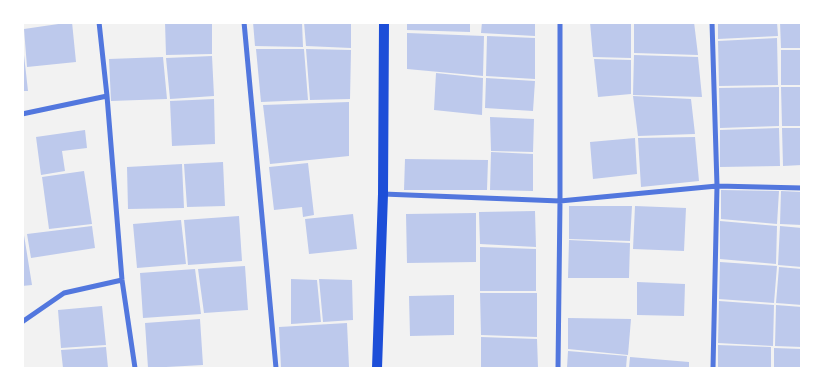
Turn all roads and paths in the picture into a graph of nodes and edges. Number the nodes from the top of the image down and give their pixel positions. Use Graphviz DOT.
graph roads {
  1 [pos="99,22"];
  2 [pos="244,22"];
  3 [pos="384,22"];
  4 [pos="560,22"];
  5 [pos="712,22"];
  6 [pos="107,96"];
  7 [pos="22,114"];
  8 [pos="717,186"];
  9 [pos="802,188"];
  10 [pos="383,194"];
  11 [pos="560,201"];
  12 [pos="122,280"];
  13 [pos="22,322"];
  14 [pos="135,368"];
  15 [pos="276,368"];
  16 [pos="377,368"];
  17 [pos="558,368"];
  18 [pos="713,368"];
  1 -- 6 [label="street"];
  2 -- 15 [label="street"];
  3 -- 10 [label="main road"];
  4 -- 11 [label="street"];
  5 -- 8 [label="street"];
  6 -- 7 [label="street"];
  6 -- 12 [label="street"];
  8 -- 9 [label="street"];
  8 -- 11 [label="street"];
  8 -- 18 [label="street"];
  10 -- 11 [label="street"];
  10 -- 16 [label="main road"];
  11 -- 17 [label="street"];
  12 -- 13 [label="street"];
  12 -- 14 [label="street"];
}
